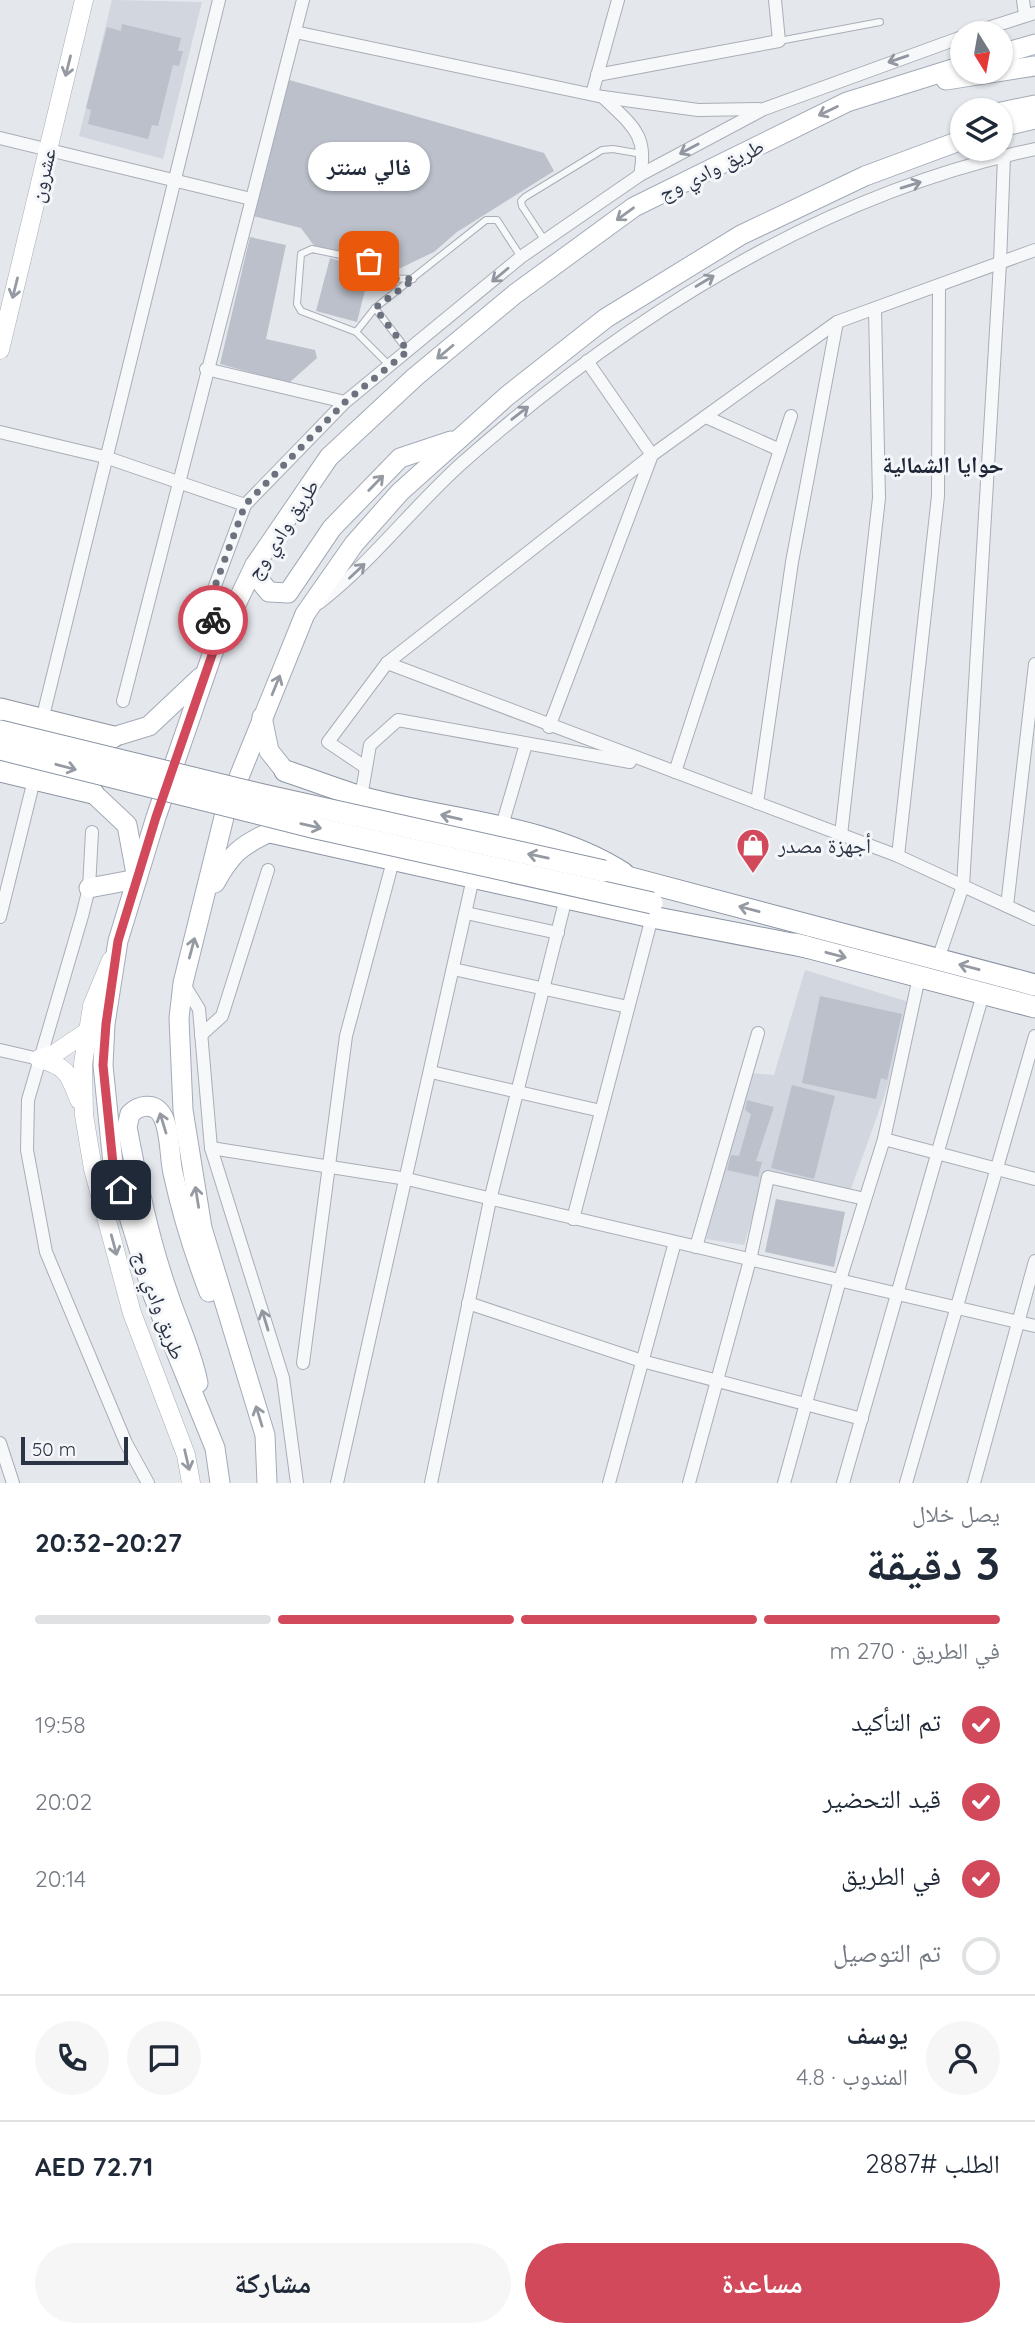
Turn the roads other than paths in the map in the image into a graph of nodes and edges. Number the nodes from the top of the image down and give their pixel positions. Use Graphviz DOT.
graph roads {
  1 [pos="84,0"];
  2 [pos="219,0"];
  3 [pos="303,0"];
  4 [pos="618,0"];
  5 [pos="775,0"];
  6 [pos="1023,0"];
  7 [pos="1030,14"];
  8 [pos="1009,21"];
  9 [pos="880,22"];
  10 [pos="295,32"];
  11 [pos="779,41"];
  12 [pos="950,41"];
  13 [pos="1035,44"];
  14 [pos="1013,50"];
  15 [pos="1035,66"];
  16 [pos="950,70"];
  17 [pos="597,75"];
  18 [pos="901,85"];
  19 [pos="598,95"];
  20 [pos="1035,104"];
  21 [pos="764,109"];
  22 [pos="1013,109"];
  23 [pos="1035,119"];
  24 [pos="1013,124"];
  25 [pos="0,138"];
  26 [pos="950,140"];
  27 [pos="950,145"];
  28 [pos="48,149"];
  29 [pos="1035,149"];
  30 [pos="936,150"];
  31 [pos="1013,154"];
  32 [pos="644,155"];
  33 [pos="988,161"];
  34 [pos="1004,161"];
  35 [pos="640,175"];
  36 [pos="174,180"];
  37 [pos="251,199"];
  38 [pos="545,241"];
  39 [pos="1035,250"];
  40 [pos="521,257"];
  41 [pos="1000,263"];
  42 [pos="414,279"];
  43 [pos="939,286"];
  44 [pos="375,308"];
  45 [pos="876,309"];
  46 [pos="837,323"];
  47 [pos="356,332"];
  48 [pos="0,350"];
  49 [pos="408,351"];
  50 [pos="587,361"];
  51 [pos="390,366"];
  52 [pos="206,369"];
  53 [pos="345,402"];
  54 [pos="791,416"];
  55 [pos="706,417"];
  56 [pos="0,432"];
  57 [pos="460,438"];
  58 [pos="780,450"];
  59 [pos="652,455"];
  60 [pos="105,457"];
  61 [pos="179,481"];
  62 [pos="245,505"];
  63 [pos="255,565"];
  64 [pos="305,614"];
  65 [pos="213,652"];
  66 [pos="387,663"];
  67 [pos="1035,664"];
  68 [pos="206,671"];
  69 [pos="123,701"];
  70 [pos="0,709"];
  71 [pos="262,717"];
  72 [pos="42,720"];
  73 [pos="549,727"];
  74 [pos="0,731"];
  75 [pos="113,737"];
  76 [pos="526,744"];
  77 [pos="0,749"];
  78 [pos="365,767"];
  79 [pos="670,770"];
  80 [pos="0,771"];
  81 [pos="285,771"];
  82 [pos="34,780"];
  83 [pos="93,793"];
  84 [pos="361,797"];
  85 [pos="757,803"];
  86 [pos="501,828"];
  87 [pos="92,832"];
  88 [pos="270,832"];
  89 [pos="841,835"];
  90 [pos="898,856"];
  91 [pos="393,861"];
  92 [pos="268,870"];
  93 [pos="473,878"];
  94 [pos="630,878"];
  95 [pos="137,879"];
  96 [pos="963,886"];
  97 [pos="89,888"];
  98 [pos="566,898"];
  99 [pos="204,902"];
  100 [pos="1007,906"];
  101 [pos="652,910"];
  102 [pos="466,913"];
  103 [pos="0,917"];
  104 [pos="1035,919"];
  105 [pos="558,933"];
  106 [pos="118,941"];
  107 [pos="938,959"];
  108 [pos="453,969"];
  109 [pos="919,977"];
  110 [pos="183,983"];
  111 [pos="1035,985"];
  112 [pos="544,987"];
  113 [pos="983,994"];
  114 [pos="628,1007"];
  115 [pos="1035,1007"];
  116 [pos="88,1031"];
  117 [pos="758,1033"];
  118 [pos="201,1035"];
  119 [pos="1035,1037"];
  120 [pos="0,1050"];
  121 [pos="38,1059"];
  122 [pos="430,1072"];
  123 [pos="517,1093"];
  124 [pos="601,1111"];
  125 [pos="84,1115"];
  126 [pos="884,1139"];
  127 [pos="211,1148"];
  128 [pos="939,1154"];
  129 [pos="328,1166"];
  130 [pos="998,1169"];
  131 [pos="407,1179"];
  132 [pos="1035,1179"];
  133 [pos="865,1199"];
  134 [pos="490,1200"];
  135 [pos="573,1219"];
  136 [pos="675,1242"];
  137 [pos="696,1247"];
  138 [pos="750,1260"];
  139 [pos="1035,1261"];
  140 [pos="840,1280"];
  141 [pos="898,1294"];
  142 [pos="468,1303"];
  143 [pos="957,1308"];
  144 [pos="1018,1322"];
  145 [pos="232,1325"];
  146 [pos="1035,1326"];
  147 [pos="642,1361"];
  148 [pos="303,1363"];
  149 [pos="717,1381"];
  150 [pos="806,1405"];
  151 [pos="862,1419"];
  152 [pos="208,1430"];
  153 [pos="0,1443"];
  154 [pos="13,1483"];
  155 [pos="148,1483"];
  156 [pos="191,1483"];
  157 [pos="220,1483"];
  158 [pos="267,1483"];
  159 [pos="297,1483"];
  160 [pos="337,1483"];
  161 [pos="431,1483"];
  162 [pos="609,1483"];
  163 [pos="689,1483"];
  164 [pos="784,1483"];
  165 [pos="843,1483"];
  166 [pos="905,1483"];
  167 [pos="974,1483"];
  1 -- 28 [label="street, عشرون, one-way"];
  2 -- 36 [label="street"];
  3 -- 10 [label="street"];
  4 -- 17 [label="street"];
  5 -- 11 [label="street"];
  6 -- 7 [label="street"];
  7 -- 8 [label="street"];
  9 -- 11 [label="lane"];
  10 -- 19 [label="street"];
  10 -- 37 [label="street"];
  11 -- 17 [label="street"];
  12 -- 21 [label="street, one-way"];
  13 -- 14 [label="main road"];
  15 -- 18 [label="main road"];
  16 -- 18 [label="main road, طريق وادي وج"];
  17 -- 19 [label="street"];
  18 -- 63 [label="main road, طريق وادي وج, one-way"];
  19 -- 21 [label="street"];
  19 -- 32 [label="street"];
  20 -- 22 [label="main road"];
  21 -- 35 [label="street, one-way"];
  23 -- 24 [label="main road"];
  25 -- 28 [label="street"];
  26 -- 30 [label="main road"];
  27 -- 30 [label="main road"];
  28 -- 36 [label="street"];
  28 -- 48 [label="street, عشرون, one-way"];
  29 -- 31 [label="street"];
  30 -- 57 [label="main road"];
  32 -- 35 [label="street"];
  32 -- 38 [label="lane"];
  50 -- 33 [label="street, one-way"];
  34 -- 41 [label="street"];
  35 -- 38 [label="street"];
  36 -- 37 [label="street"];
  36 -- 60 [label="street"];
  37 -- 52 [label="street"];
  38 -- 40 [label="street"];
  39 -- 41 [label="street"];
  40 -- 42 [label="lane"];
  40 -- 49 [label="street, one-way"];
  41 -- 43 [label="street"];
  41 -- 96 [label="street"];
  42 -- 44 [label="lane"];
  42 -- 47 [label="lane"];
  43 -- 45 [label="street"];
  43 -- 90 [label="street"];
  44 -- 47 [label="lane"];
  44 -- 49 [label="lane"];
  45 -- 46 [label="street"];
  45 -- 89 [label="street"];
  46 -- 55 [label="street"];
  46 -- 85 [label="street"];
  47 -- 51 [label="lane"];
  49 -- 51 [label="street"];
  50 -- 59 [label="street"];
  64 -- 50 [label="street, one-way"];
  51 -- 53 [label="street"];
  52 -- 53 [label="street"];
  52 -- 61 [label="street"];
  53 -- 62 [label="street"];
  54 -- 58 [label="street"];
  55 -- 58 [label="street"];
  55 -- 59 [label="street"];
  56 -- 60 [label="street"];
  63 -- 57 [label="main road, one-way"];
  57 -- 64 [label="main road"];
  58 -- 79 [label="street"];
  59 -- 66 [label="street"];
  59 -- 73 [label="street"];
  60 -- 61 [label="street"];
  60 -- 72 [label="street"];
  61 -- 62 [label="street"];
  61 -- 69 [label="street"];
  62 -- 65 [label="street"];
  63 -- 65 [label="main road, طريق وادي وج"];
  71 -- 64 [label="main road, one-way"];
  65 -- 68 [label="main road, طريق وادي وج"];
  66 -- 73 [label="street"];
  66 -- 78 [label="street"];
  67 -- 100 [label="street"];
  68 -- 75 [label="main road"];
  68 -- 95 [label="main road, طريق وادي وج"];
  70 -- 72 [label="highway"];
  71 -- 81 [label="main road"];
  71 -- 99 [label="main road"];
  72 -- 75 [label="highway"];
  73 -- 79 [label="street"];
  94 -- 74 [label="highway, one-way, bridge"];
  76 -- 78 [label="street"];
  76 -- 79 [label="street"];
  76 -- 86 [label="street"];
  77 -- 101 [label="highway, one-way, bridge"];
  78 -- 84 [label="street"];
  79 -- 85 [label="street"];
  80 -- 82 [label="highway"];
  81 -- 84 [label="highway"];
  82 -- 83 [label="highway"];
  82 -- 103 [label="street"];
  83 -- 95 [label="main road"];
  86 -- 84 [label="highway, one-way"];
  85 -- 89 [label="street"];
  86 -- 94 [label="highway"];
  87 -- 97 [label="street"];
  88 -- 91 [label="highway"];
  88 -- 99 [label="main road"];
  89 -- 90 [label="street"];
  90 -- 96 [label="street"];
  91 -- 93 [label="highway"];
  91 -- 129 [label="street"];
  92 -- 118 [label="street"];
  93 -- 98 [label="highway"];
  93 -- 102 [label="street"];
  107 -- 94 [label="highway, one-way"];
  95 -- 97 [label="main road"];
  95 -- 106 [label="main road, طريق وادي وج"];
  96 -- 100 [label="street"];
  96 -- 107 [label="street"];
  97 -- 121 [label="street"];
  98 -- 101 [label="highway"];
  98 -- 105 [label="street"];
  110 -- 99 [label="main road, one-way"];
  100 -- 104 [label="street"];
  101 -- 109 [label="highway, one-way"];
  101 -- 114 [label="street"];
  102 -- 105 [label="street"];
  102 -- 108 [label="street"];
  105 -- 112 [label="street"];
  106 -- 116 [label="street"];
  106 -- 152 [label="main road, طريق وادي وج"];
  111 -- 107 [label="highway, one-way"];
  108 -- 112 [label="street"];
  108 -- 122 [label="street"];
  109 -- 113 [label="highway"];
  109 -- 126 [label="street"];
  110 -- 118 [label="street"];
  145 -- 110 [label="main road, one-way"];
  112 -- 114 [label="street"];
  112 -- 123 [label="street"];
  113 -- 115 [label="highway"];
  113 -- 128 [label="street"];
  114 -- 124 [label="street"];
  116 -- 121 [label="street"];
  116 -- 125 [label="street"];
  117 -- 137 [label="street"];
  118 -- 127 [label="street"];
  119 -- 130 [label="street"];
  120 -- 121 [label="street"];
  121 -- 125 [label="street"];
  121 -- 155 [label="street"];
  122 -- 123 [label="street"];
  122 -- 131 [label="street"];
  123 -- 124 [label="street"];
  123 -- 134 [label="street"];
  124 -- 135 [label="street"];
  125 -- 156 [label="street, one-way"];
  126 -- 128 [label="street"];
  126 -- 133 [label="street"];
  127 -- 129 [label="street"];
  159 -- 127 [label="street, one-way"];
  128 -- 130 [label="street"];
  128 -- 141 [label="street"];
  129 -- 131 [label="street"];
  129 -- 148 [label="street"];
  130 -- 132 [label="street"];
  130 -- 143 [label="street"];
  131 -- 134 [label="street"];
  131 -- 160 [label="street"];
  133 -- 138 [label="street"];
  133 -- 140 [label="street"];
  134 -- 135 [label="street"];
  134 -- 142 [label="street"];
  135 -- 136 [label="street"];
  136 -- 137 [label="street"];
  136 -- 147 [label="street"];
  137 -- 138 [label="street"];
  138 -- 140 [label="street"];
  138 -- 149 [label="street"];
  139 -- 144 [label="street"];
  140 -- 141 [label="street"];
  140 -- 150 [label="street"];
  141 -- 143 [label="street"];
  141 -- 151 [label="street"];
  142 -- 147 [label="street"];
  142 -- 161 [label="street"];
  143 -- 144 [label="street"];
  143 -- 166 [label="street"];
  144 -- 146 [label="street"];
  144 -- 167 [label="street"];
  145 -- 152 [label="main road, one-way"];
  158 -- 145 [label="main road, one-way"];
  147 -- 149 [label="street"];
  147 -- 162 [label="street"];
  149 -- 150 [label="street"];
  149 -- 163 [label="street"];
  150 -- 151 [label="street"];
  150 -- 164 [label="street"];
  151 -- 165 [label="street"];
  152 -- 157 [label="main road, طريق وادي وج"];
  153 -- 154 [label="street"];
}
